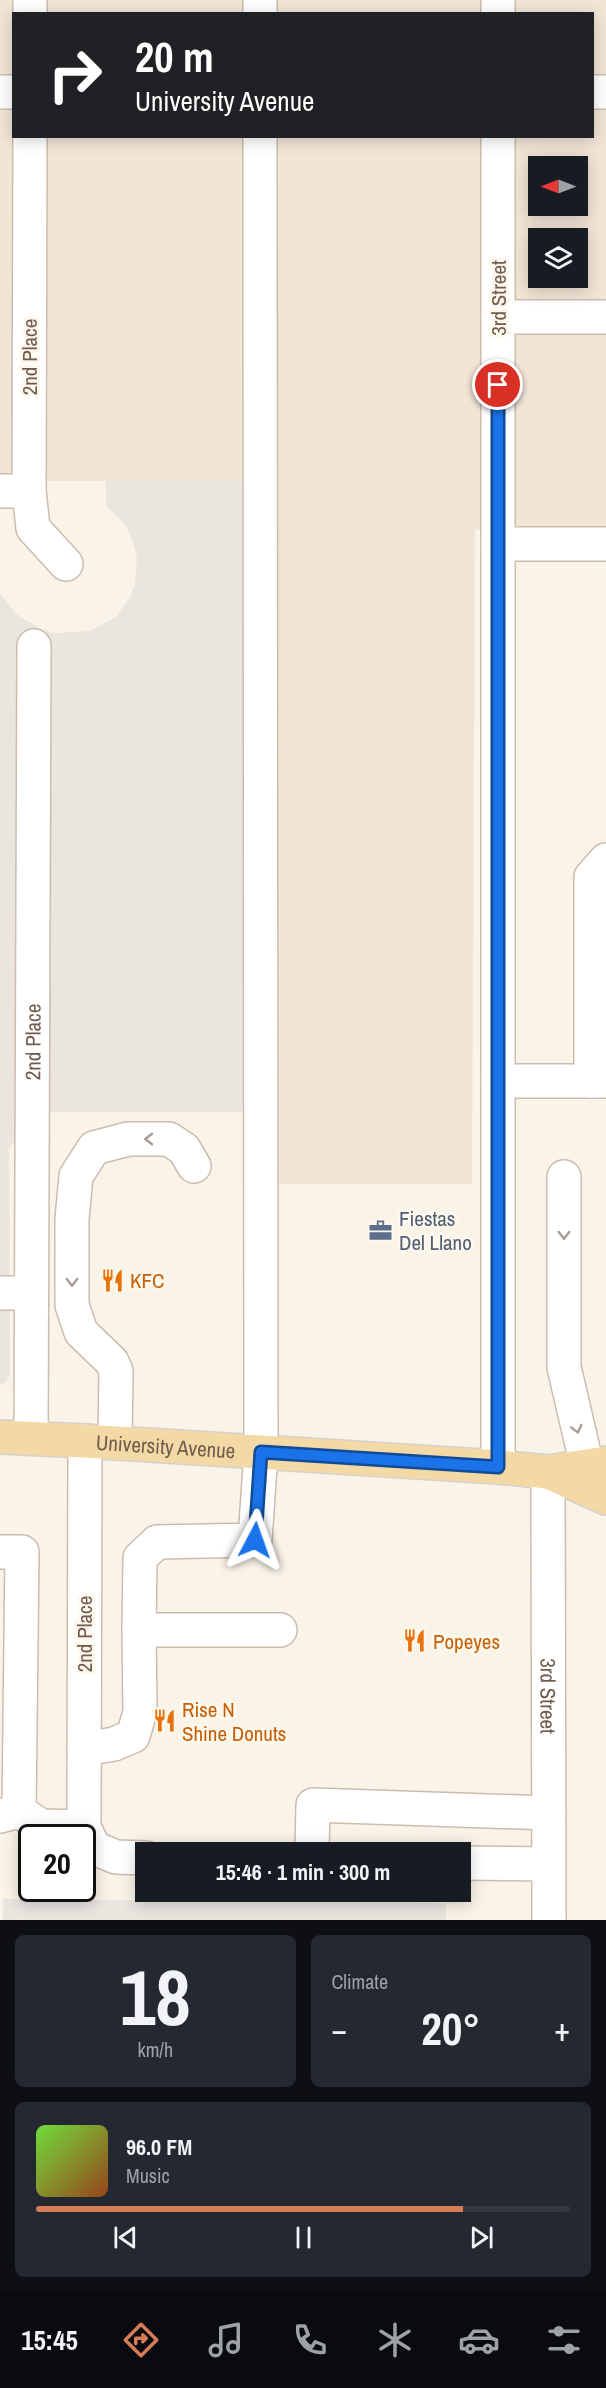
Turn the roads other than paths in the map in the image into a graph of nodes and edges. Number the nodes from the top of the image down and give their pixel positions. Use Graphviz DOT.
graph roads {
  1 [pos="30,138"];
  2 [pos="260,138"];
  3 [pos="498,138"];
  4 [pos="498,317"];
  5 [pos="606,317"];
  6 [pos="14,491"];
  7 [pos="498,544"];
  8 [pos="606,544"];
  9 [pos="66,564"];
  10 [pos="34,646"];
  11 [pos="606,860"];
  12 [pos="498,1081"];
  13 [pos="598,1081"];
  14 [pos="194,1166"];
  15 [pos="564,1177"];
  16 [pos="16,1293"];
  17 [pos="16,1437"];
  18 [pos="100,1442"];
  19 [pos="261,1452"];
  20 [pos="596,1464"];
  21 [pos="498,1467"];
  22 [pos="548,1472"];
  23 [pos="606,1498"];
  24 [pos="0,1552"];
  25 [pos="139,1630"];
  26 [pos="280,1630"];
  27 [pos="84,1749"];
  28 [pos="9,1813"];
  29 [pos="549,1813"];
  30 [pos="36,1824"];
  31 [pos="84,1824"];
  32 [pos="312,1842"];
  33 [pos="96,1849"];
  34 [pos="135,1858"];
  35 [pos="471,1863"];
  36 [pos="549,1864"];
  37 [pos="549,1920"];
  1 -- 6 [label="street, 2nd Place"];
  2 -- 19 [label="street"];
  3 -- 4 [label="street, 3rd Street"];
  4 -- 5 [label="street"];
  4 -- 7 [label="street, 3rd Street"];
  6 -- 9 [label="street, 2nd Place"];
  7 -- 8 [label="street"];
  7 -- 12 [label="street, 3rd Street"];
  10 -- 16 [label="street, 2nd Place"];
  11 -- 13 [label="street"];
  12 -- 13 [label="street"];
  12 -- 21 [label="street, 3rd Street"];
  14 -- 18 [label="street, 2nd Place, one-way"];
  15 -- 20 [label="street, one-way"];
  16 -- 17 [label="street, 2nd Place"];
  17 -- 18 [label="main road, University Avenue"];
  18 -- 19 [label="main road, University Avenue"];
  18 -- 27 [label="street, 2nd Place"];
  19 -- 21 [label="main road, University Avenue"];
  19 -- 25 [label="street"];
  20 -- 22 [label="main road, University Avenue"];
  21 -- 22 [label="main road, University Avenue"];
  22 -- 23 [label="main road, University Avenue"];
  22 -- 29 [label="street, 3rd Street"];
  24 -- 28 [label="street"];
  25 -- 26 [label="street"];
  25 -- 27 [label="street"];
  27 -- 31 [label="street, 2nd Place"];
  28 -- 30 [label="street"];
  29 -- 32 [label="street"];
  29 -- 36 [label="street, 3rd Street"];
  33 -- 34 [label="street"];
  35 -- 36 [label="street"];
  36 -- 37 [label="street, 3rd Street"];
}
